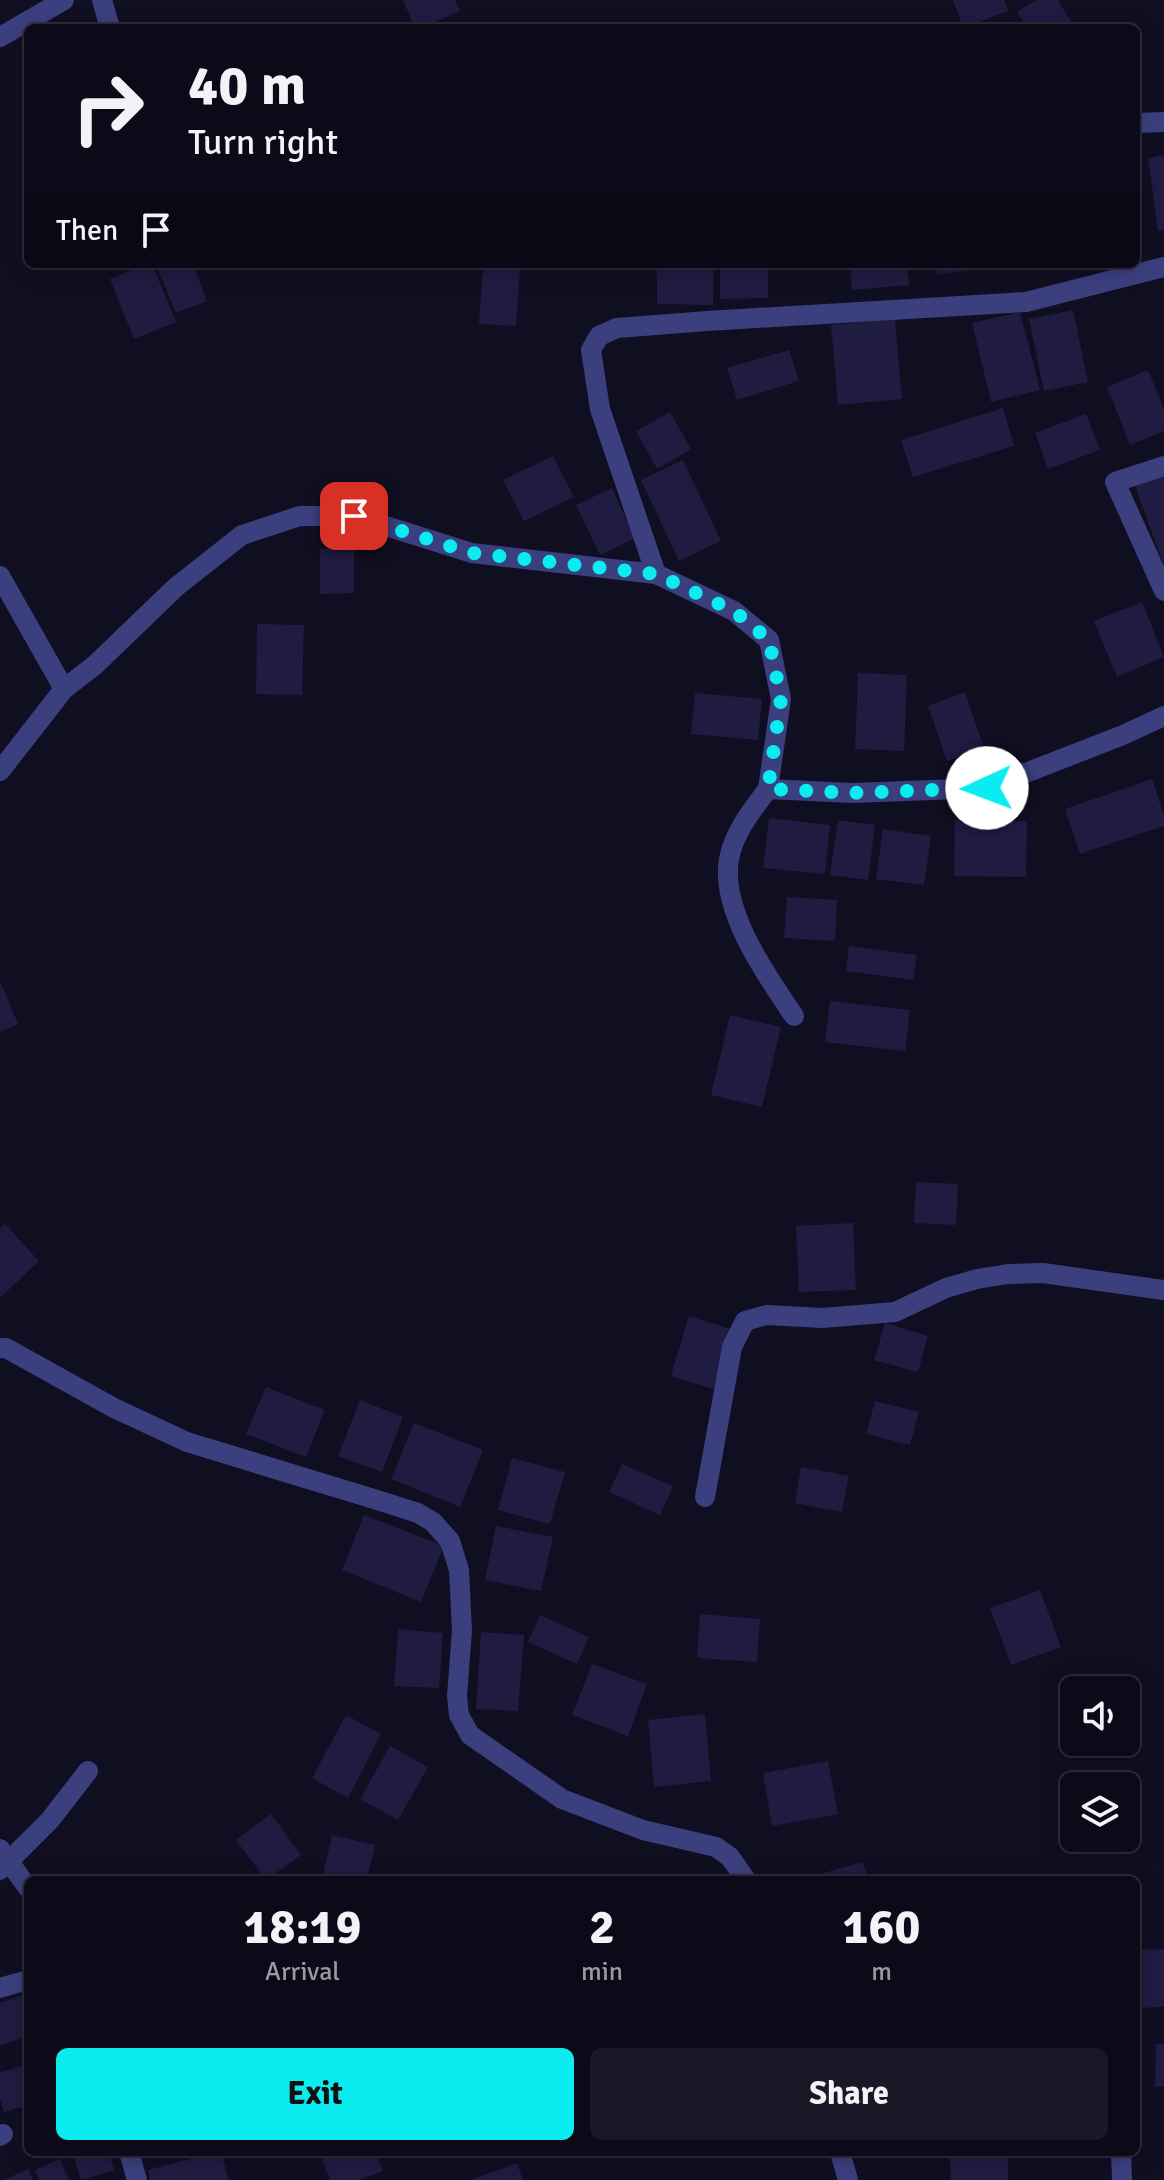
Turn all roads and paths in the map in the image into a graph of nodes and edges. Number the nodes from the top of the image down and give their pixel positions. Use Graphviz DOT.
graph roads {
  1 [pos="64,0"];
  2 [pos="102,0"];
  3 [pos="109,24"];
  4 [pos="0,37"];
  5 [pos="1164,122"];
  6 [pos="1140,123"];
  7 [pos="1164,267"];
  8 [pos="1164,466"];
  9 [pos="656,574"];
  10 [pos="0,576"];
  11 [pos="1164,591"];
  12 [pos="64,689"];
  13 [pos="1164,716"];
  14 [pos="0,771"];
  15 [pos="768,789"];
  16 [pos="794,1016"];
  17 [pos="1164,1290"];
  18 [pos="0,1348"];
  19 [pos="705,1497"];
  20 [pos="88,1771"];
  21 [pos="3,1860"];
  22 [pos="743,1876"];
  23 [pos="24,1884"];
  24 [pos="24,1981"];
  25 [pos="0,1988"];
  26 [pos="130,2156"];
  27 [pos="841,2156"];
  28 [pos="1121,2156"];
  29 [pos="137,2180"];
  30 [pos="848,2180"];
  31 [pos="1122,2180"];
  1 -- 4 [label="street"];
  2 -- 3 [label="street"];
  5 -- 6 [label="street"];
  7 -- 9 [label="street"];
  8 -- 11 [label="street"];
  9 -- 12 [label="street"];
  9 -- 15 [label="street"];
  10 -- 12 [label="street"];
  12 -- 14 [label="street"];
  13 -- 15 [label="street"];
  15 -- 16 [label="street"];
  17 -- 19 [label="street"];
  18 -- 22 [label="street"];
  20 -- 21 [label="street"];
  21 -- 23 [label="street"];
  24 -- 25 [label="street"];
  26 -- 29 [label="street"];
  27 -- 30 [label="street"];
  28 -- 31 [label="street"];
}
